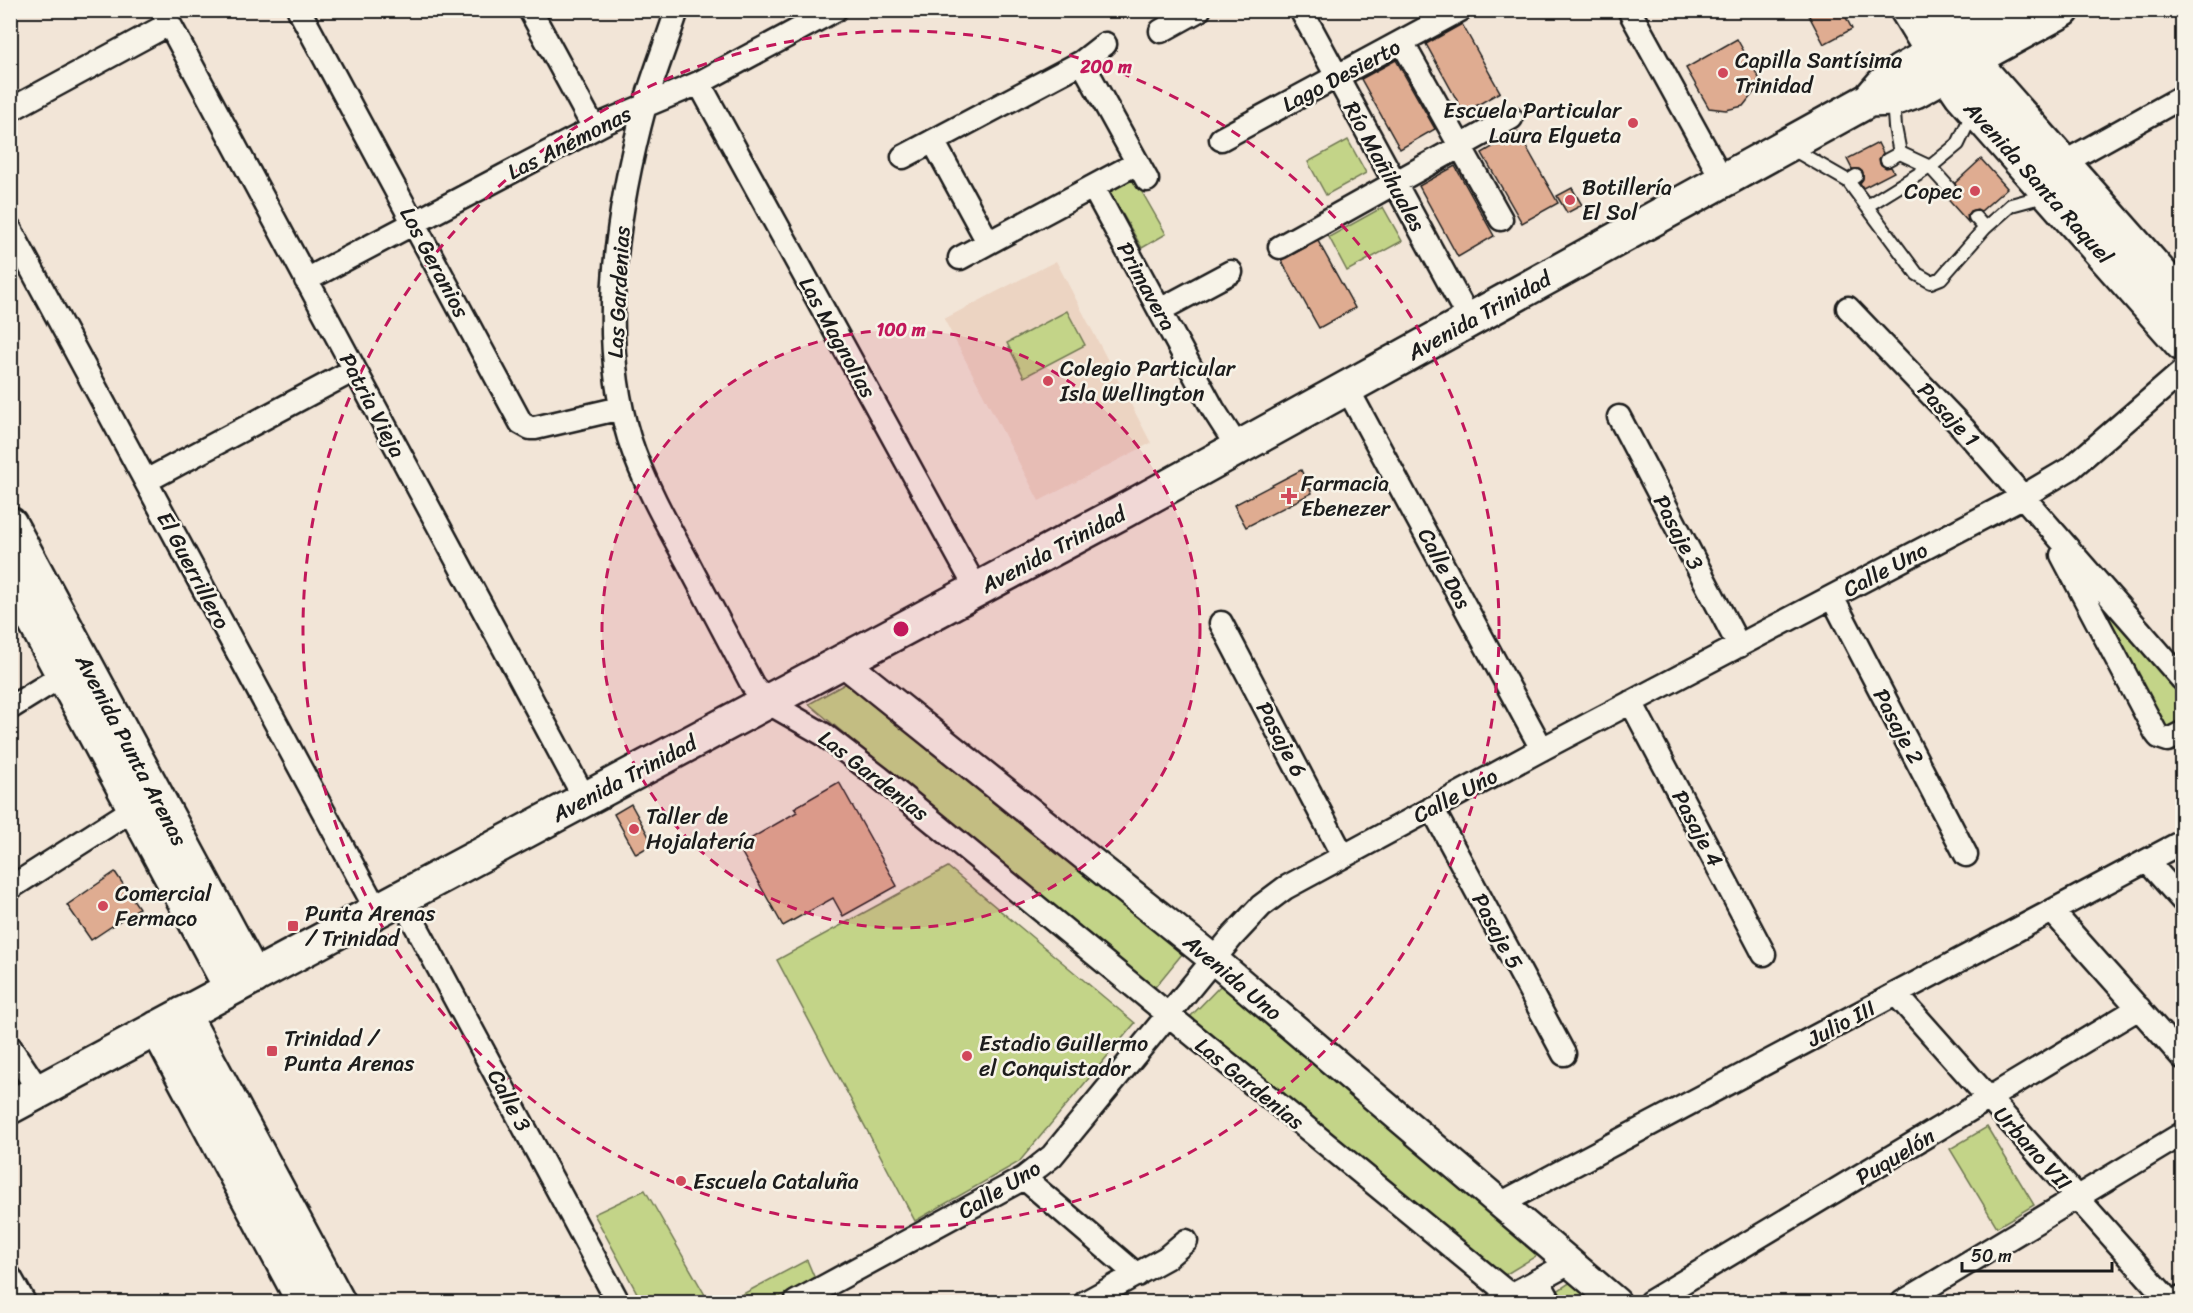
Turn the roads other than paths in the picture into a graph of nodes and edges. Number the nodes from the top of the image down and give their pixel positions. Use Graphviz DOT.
graph roads {
  1 [pos="299,10"];
  2 [pos="530,10"];
  3 [pos="677,10"];
  4 [pos="835,10"];
  5 [pos="1199,10"];
  6 [pos="1301,10"];
  7 [pos="1460,10"];
  8 [pos="1629,10"];
  9 [pos="1907,10"];
  10 [pos="1941,10"];
  11 [pos="2011,10"];
  12 [pos="2063,10"];
  13 [pos="165,17"];
  14 [pos="1161,31"];
  15 [pos="1402,42"];
  16 [pos="1105,44"];
  17 [pos="663,53"];
  18 [pos="1952,57"];
  19 [pos="1082,62"];
  20 [pos="1337,77"];
  21 [pos="694,86"];
  22 [pos="2182,97"];
  23 [pos="1881,99"];
  24 [pos="646,104"];
  25 [pos="10,110"];
  26 [pos="1974,110"];
  27 [pos="1511,118"];
  28 [pos="594,128"];
  29 [pos="1221,139"];
  30 [pos="933,141"];
  31 [pos="1785,145"];
  32 [pos="1460,146"];
  33 [pos="1900,153"];
  34 [pos="903,157"];
  35 [pos="1887,160"];
  36 [pos="2063,163"];
  37 [pos="1930,167"];
  38 [pos="1722,179"];
  39 [pos="1395,183"];
  40 [pos="1093,187"];
  41 [pos="1949,188"];
  42 [pos="2049,194"];
  43 [pos="1867,207"];
  44 [pos="1975,217"];
  45 [pos="1501,219"];
  46 [pos="414,223"];
  47 [pos="1984,228"];
  48 [pos="10,229"];
  49 [pos="988,242"];
  50 [pos="1280,247"];
  51 [pos="960,258"];
  52 [pos="1231,272"];
  53 [pos="306,280"];
  54 [pos="2182,298"];
  55 [pos="1848,308"];
  56 [pos="1160,310"];
  57 [pos="1470,321"];
  58 [pos="2182,344"];
  59 [pos="354,370"];
  60 [pos="2182,372"];
  61 [pos="1347,388"];
  62 [pos="621,408"];
  63 [pos="1619,417"];
  64 [pos="1238,448"];
  65 [pos="146,481"];
  66 [pos="2022,497"];
  67 [pos="10,524"];
  68 [pos="2045,524"];
  69 [pos="10,576"];
  70 [pos="976,590"];
  71 [pos="1832,597"];
  72 [pos="1221,623"];
  73 [pos="1739,646"];
  74 [pos="842,661"];
  75 [pos="63,675"];
  76 [pos="2182,679"];
  77 [pos="767,702"];
  78 [pos="1631,702"];
  79 [pos="10,708"];
  80 [pos="2182,733"];
  81 [pos="1542,749"];
  82 [pos="585,800"];
  83 [pos="135,808"];
  84 [pos="1432,808"];
  85 [pos="2182,842"];
  86 [pos="1966,855"];
  87 [pos="1343,856"];
  88 [pos="2147,861"];
  89 [pos="10,888"];
  90 [pos="2182,900"];
  91 [pos="389,904"];
  92 [pos="2052,911"];
  93 [pos="1764,954"];
  94 [pos="1213,959"];
  95 [pos="243,982"];
  96 [pos="1896,994"];
  97 [pos="2139,1008"];
  98 [pos="1168,1016"];
  99 [pos="170,1021"];
  100 [pos="10,1047"];
  101 [pos="1564,1054"];
  102 [pos="2182,1057"];
  103 [pos="40,1092"];
  104 [pos="1989,1100"];
  105 [pos="10,1107"];
  106 [pos="2182,1134"];
  107 [pos="1024,1178"];
  108 [pos="2077,1198"];
  109 [pos="1500,1204"];
  110 [pos="1186,1241"];
  111 [pos="1570,1263"];
  112 [pos="1137,1275"];
  113 [pos="10,1277"];
  114 [pos="1538,1280"];
  115 [pos="1503,1299"];
  116 [pos="24,1302"];
  117 [pos="304,1302"];
  118 [pos="338,1302"];
  119 [pos="618,1302"];
  120 [pos="796,1302"];
  121 [pos="1086,1302"];
  122 [pos="1550,1302"];
  123 [pos="1616,1302"];
  124 [pos="1650,1302"];
  125 [pos="1904,1302"];
  126 [pos="2170,1302"];
  1 -- 46 [label="street, Los Geranios"];
  2 -- 28 [label="street"];
  3 -- 17 [label="street, Las Gardenias"];
  4 -- 21 [label="street, Las Anémonas"];
  5 -- 14 [label="street"];
  6 -- 20 [label="street, Río Mañihuales"];
  7 -- 15 [label="street, Lago Desierto"];
  8 -- 38 [label="street"];
  9 -- 18 [label="main road, Avenida Santa Raquel"];
  10 -- 18 [label="main road, Avenida Santa Raquel"];
  11 -- 18 [label="main road, Avenida Trinidad"];
  12 -- 18 [label="main road, Avenida Trinidad"];
  13 -- 25 [label="street"];
  13 -- 53 [label="street, Patria Vieja"];
  15 -- 20 [label="street, Lago Desierto"];
  15 -- 32 [label="street"];
  16 -- 19 [label="street"];
  17 -- 21 [label="street"];
  17 -- 24 [label="street, Las Gardenias"];
  18 -- 23 [label="main road, Avenida Trinidad"];
  18 -- 26 [label="main road, Avenida Santa Raquel"];
  18 -- 36 [label="main road, Avenida Santa Raquel"];
  19 -- 30 [label="street"];
  19 -- 40 [label="street"];
  20 -- 29 [label="street, Lago Desierto"];
  20 -- 39 [label="street, Río Mañihuales"];
  21 -- 24 [label="street, Las Anémonas"];
  21 -- 70 [label="street, Las Magnolias"];
  22 -- 36 [label="street"];
  23 -- 31 [label="main road, Avenida Trinidad"];
  23 -- 33 [label="lane"];
  24 -- 28 [label="street, Las Anémonas"];
  24 -- 62 [label="street, Las Gardenias"];
  26 -- 37 [label="lane"];
  26 -- 42 [label="main road, Avenida Santa Raquel"];
  27 -- 32 [label="street"];
  28 -- 46 [label="street, Las Anémonas"];
  30 -- 34 [label="street"];
  30 -- 49 [label="street"];
  31 -- 38 [label="main road, Avenida Trinidad"];
  31 -- 43 [label="lane"];
  32 -- 39 [label="street"];
  32 -- 45 [label="street"];
  33 -- 35 [label="lane"];
  33 -- 37 [label="lane"];
  36 -- 54 [label="main road, Avenida Santa Raquel"];
  37 -- 41 [label="lane"];
  37 -- 43 [label="lane"];
  38 -- 57 [label="main road, Avenida Trinidad"];
  39 -- 50 [label="street"];
  39 -- 57 [label="street, Río Mañihuales"];
  40 -- 49 [label="street"];
  40 -- 56 [label="street, Primavera"];
  42 -- 47 [label="lane"];
  42 -- 58 [label="main road, Avenida Santa Raquel"];
  43 -- 47 [label="lane"];
  44 -- 47 [label="lane"];
  46 -- 53 [label="street, Las Anémonas"];
  46 -- 62 [label="street, Los Geranios"];
  48 -- 65 [label="street, El Guerrillero"];
  49 -- 51 [label="street"];
  52 -- 56 [label="street"];
  53 -- 59 [label="street, Patria Vieja"];
  55 -- 66 [label="street, Pasaje 1"];
  56 -- 64 [label="street, Primavera"];
  57 -- 61 [label="main road, Avenida Trinidad"];
  59 -- 65 [label="street"];
  59 -- 82 [label="street, Patria Vieja"];
  60 -- 66 [label="street, Calle Uno"];
  61 -- 64 [label="main road, Avenida Trinidad"];
  61 -- 81 [label="street, Calle Dos"];
  62 -- 77 [label="street, Las Gardenias"];
  63 -- 73 [label="street, Pasaje 3"];
  64 -- 70 [label="main road, Avenida Trinidad"];
  65 -- 91 [label="street, El Guerrillero"];
  66 -- 68 [label="street, Pasaje 1"];
  66 -- 71 [label="street, Calle Uno"];
  67 -- 95 [label="main road, Avenida Punta Arenas"];
  68 -- 76 [label="street, Pasaje 1"];
  68 -- 80 [label="street, Pasaje 1"];
  69 -- 75 [label="main road"];
  70 -- 74 [label="main road, Avenida Trinidad"];
  71 -- 73 [label="street, Calle Uno"];
  71 -- 86 [label="street, Pasaje 2"];
  72 -- 87 [label="street, Pasaje 6"];
  73 -- 78 [label="street, Calle Uno"];
  74 -- 77 [label="main road, Avenida Trinidad"];
  74 -- 94 [label="street, Avenida Uno"];
  75 -- 79 [label="street"];
  75 -- 83 [label="main road"];
  77 -- 82 [label="main road, Avenida Trinidad"];
  77 -- 98 [label="street, Las Gardenias"];
  78 -- 81 [label="street, Calle Uno"];
  78 -- 93 [label="street, Pasaje 4"];
  81 -- 84 [label="street, Calle Uno"];
  82 -- 91 [label="main road, Avenida Trinidad"];
  83 -- 89 [label="street"];
  83 -- 95 [label="main road"];
  84 -- 87 [label="street, Calle Uno"];
  84 -- 101 [label="street, Pasaje 5"];
  85 -- 88 [label="street, Julio III"];
  87 -- 94 [label="street, Calle Uno"];
  88 -- 90 [label="street"];
  88 -- 92 [label="street, Julio III"];
  91 -- 95 [label="main road, Avenida Trinidad"];
  91 -- 119 [label="street, Calle 3"];
  92 -- 96 [label="street, Julio III"];
  92 -- 97 [label="street"];
  94 -- 98 [label="street, Calle Uno"];
  94 -- 109 [label="street, Avenida Uno"];
  95 -- 99 [label="main road, Avenida Trinidad"];
  96 -- 104 [label="street, Urbano VII"];
  96 -- 109 [label="street, Julio III"];
  97 -- 102 [label="street"];
  97 -- 104 [label="street, Puquelón"];
  98 -- 107 [label="street, Calle Uno"];
  98 -- 115 [label="street, Las Gardenias"];
  99 -- 103 [label="main road, Avenida Trinidad"];
  99 -- 117 [label="main road"];
  99 -- 118 [label="main road"];
  100 -- 103 [label="street"];
  103 -- 105 [label="main road, Avenida Trinidad"];
  104 -- 108 [label="street, Urbano VII"];
  104 -- 124 [label="street, Puquelón"];
  106 -- 108 [label="street"];
  107 -- 112 [label="street"];
  107 -- 120 [label="street, Calle Uno"];
  108 -- 125 [label="street"];
  108 -- 126 [label="street, Urbano VII"];
  109 -- 111 [label="street, Avenida Uno"];
  110 -- 112 [label="street"];
  111 -- 114 [label="street"];
  111 -- 123 [label="street, Avenida Uno"];
  112 -- 121 [label="street"];
  113 -- 116 [label="street"];
  114 -- 115 [label="street"];
  114 -- 122 [label="street"];
}
